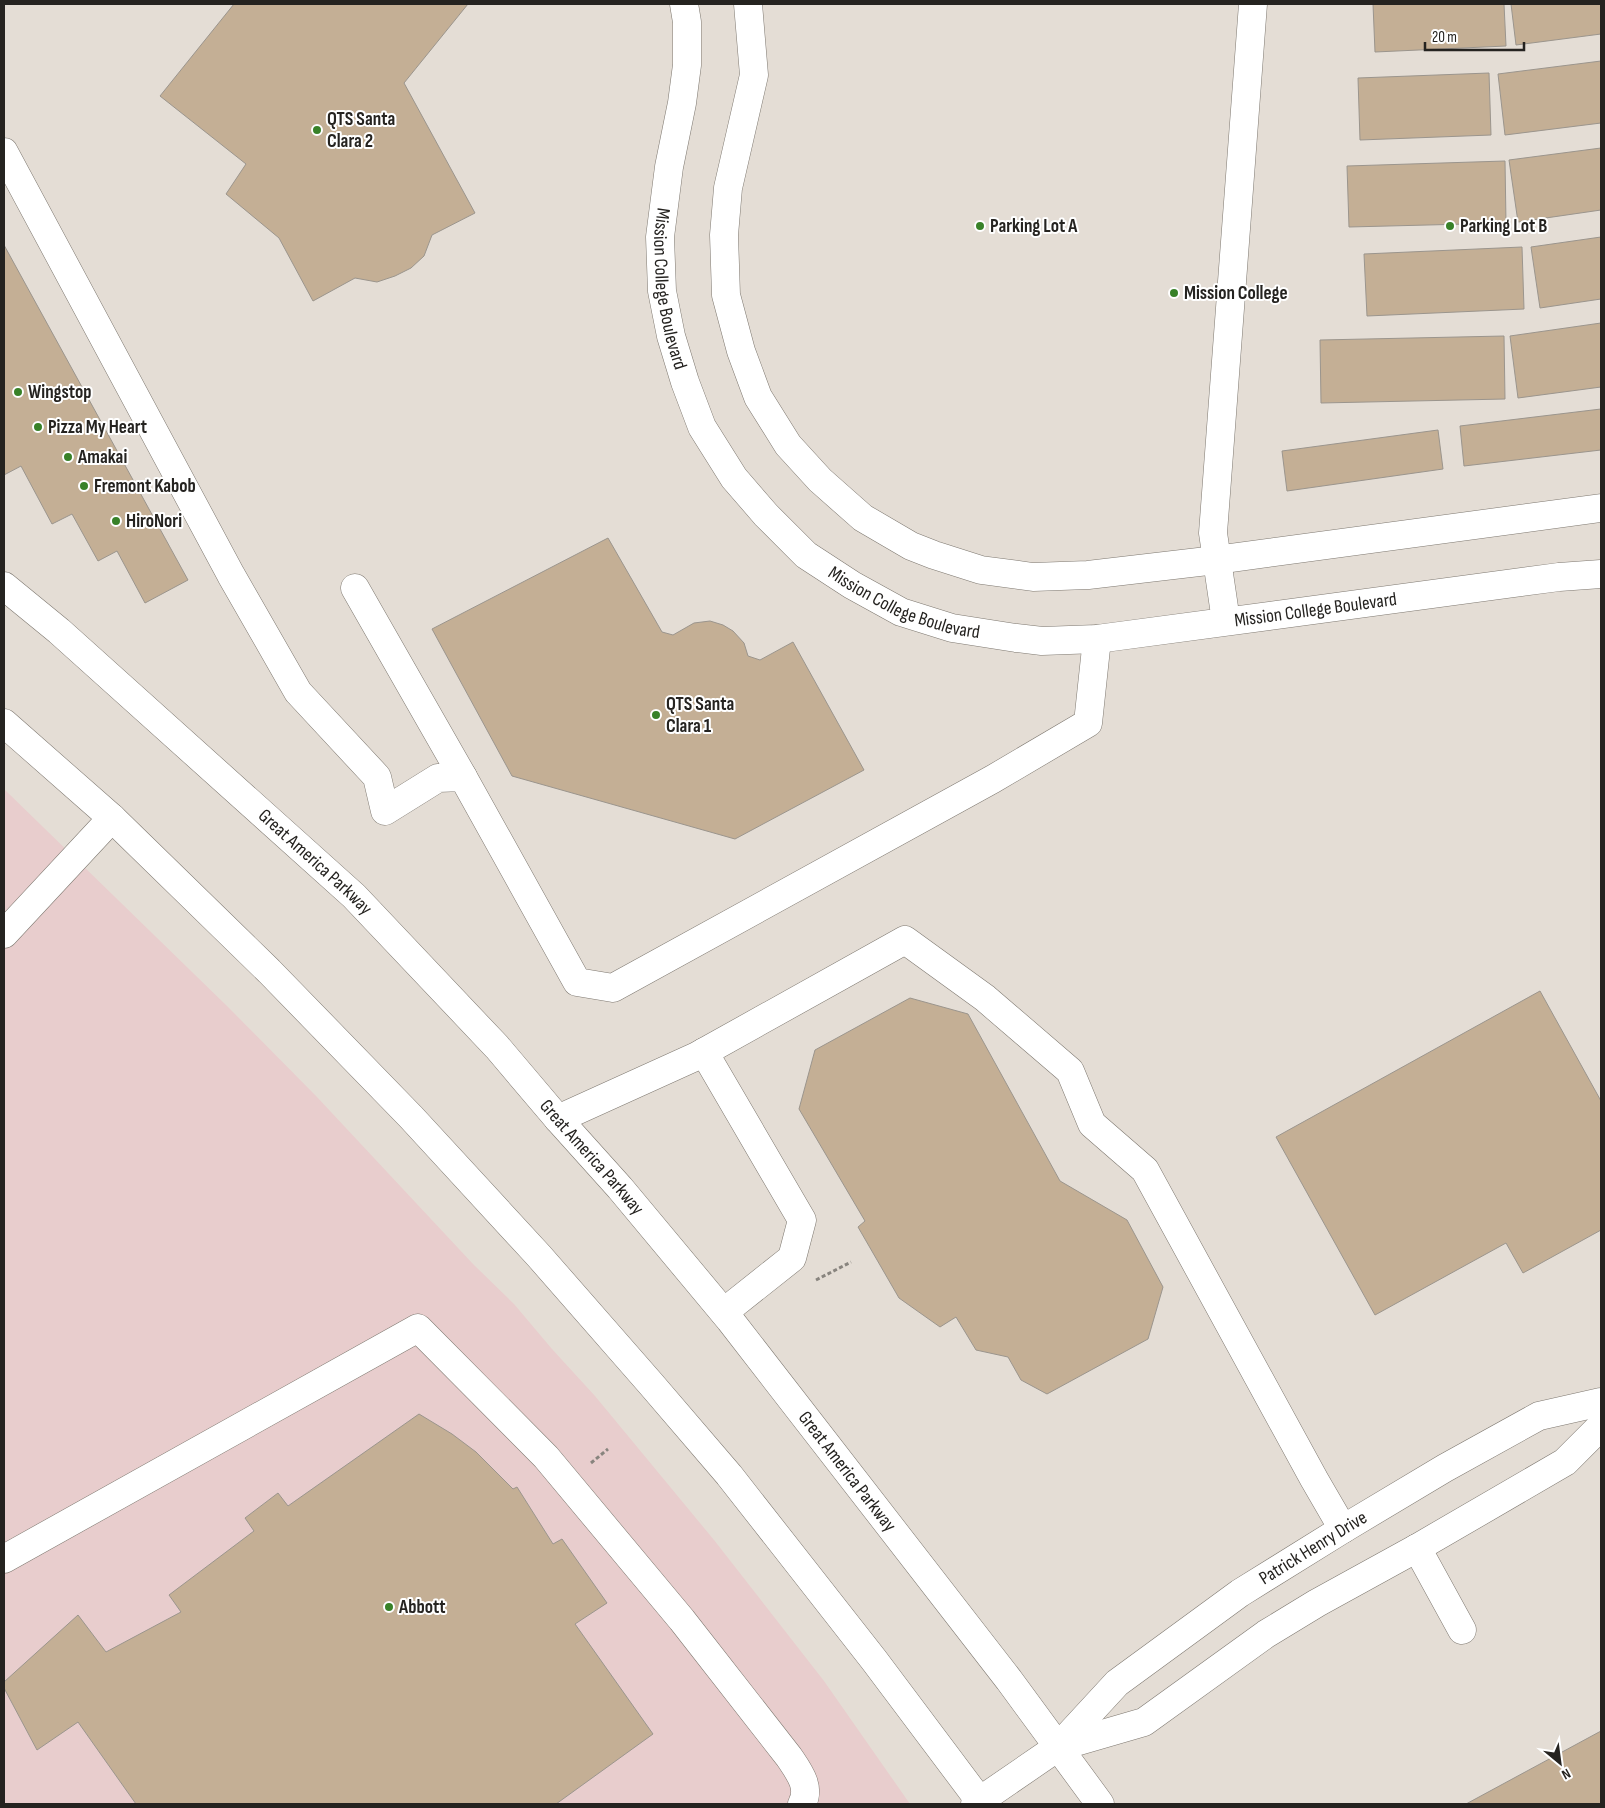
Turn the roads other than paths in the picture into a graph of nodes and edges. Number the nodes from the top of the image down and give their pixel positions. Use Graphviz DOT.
graph roads {
  1 [pos="684,4"];
  2 [pos="748,4"];
  3 [pos="1253,4"];
  4 [pos="4,152"];
  5 [pos="1601,508"];
  6 [pos="1216,560"];
  7 [pos="1601,574"];
  8 [pos="4,586"];
  9 [pos="355,588"];
  10 [pos="1226,621"];
  11 [pos="1097,639"];
  12 [pos="4,723"];
  13 [pos="462,777"];
  14 [pos="112,818"];
  15 [pos="4,934"];
  16 [pos="704,1052"];
  17 [pos="558,1119"];
  18 [pos="724,1312"];
  19 [pos="1601,1402"];
  20 [pos="1601,1426"];
  21 [pos="1343,1529"];
  22 [pos="1417,1548"];
  23 [pos="4,1559"];
  24 [pos="1462,1630"];
  25 [pos="1058,1747"];
  26 [pos="979,1803"];
  27 [pos="802,1804"];
  28 [pos="1100,1804"];
  1 -- 11 [label="street, Mission College Boulevard"];
  2 -- 6 [label="street"];
  3 -- 6 [label="street"];
  4 -- 13 [label="street"];
  5 -- 6 [label="street"];
  6 -- 10 [label="street"];
  7 -- 10 [label="street, Mission College Boulevard"];
  8 -- 17 [label="street, Great America Parkway"];
  9 -- 13 [label="street"];
  10 -- 11 [label="street, Mission College Boulevard"];
  11 -- 13 [label="street"];
  12 -- 14 [label="street"];
  14 -- 15 [label="street"];
  14 -- 26 [label="street"];
  16 -- 17 [label="street"];
  16 -- 18 [label="street"];
  16 -- 21 [label="street"];
  17 -- 18 [label="street, Great America Parkway"];
  18 -- 25 [label="street, Great America Parkway"];
  19 -- 21 [label="street, Patrick Henry Drive"];
  20 -- 22 [label="street, Patrick Henry Drive"];
  21 -- 25 [label="street, Patrick Henry Drive"];
  22 -- 24 [label="street"];
  22 -- 25 [label="street, Patrick Henry Drive"];
  23 -- 27 [label="street"];
  25 -- 26 [label="street, Patrick Henry Drive"];
  25 -- 28 [label="street, Great America Parkway"];
}
